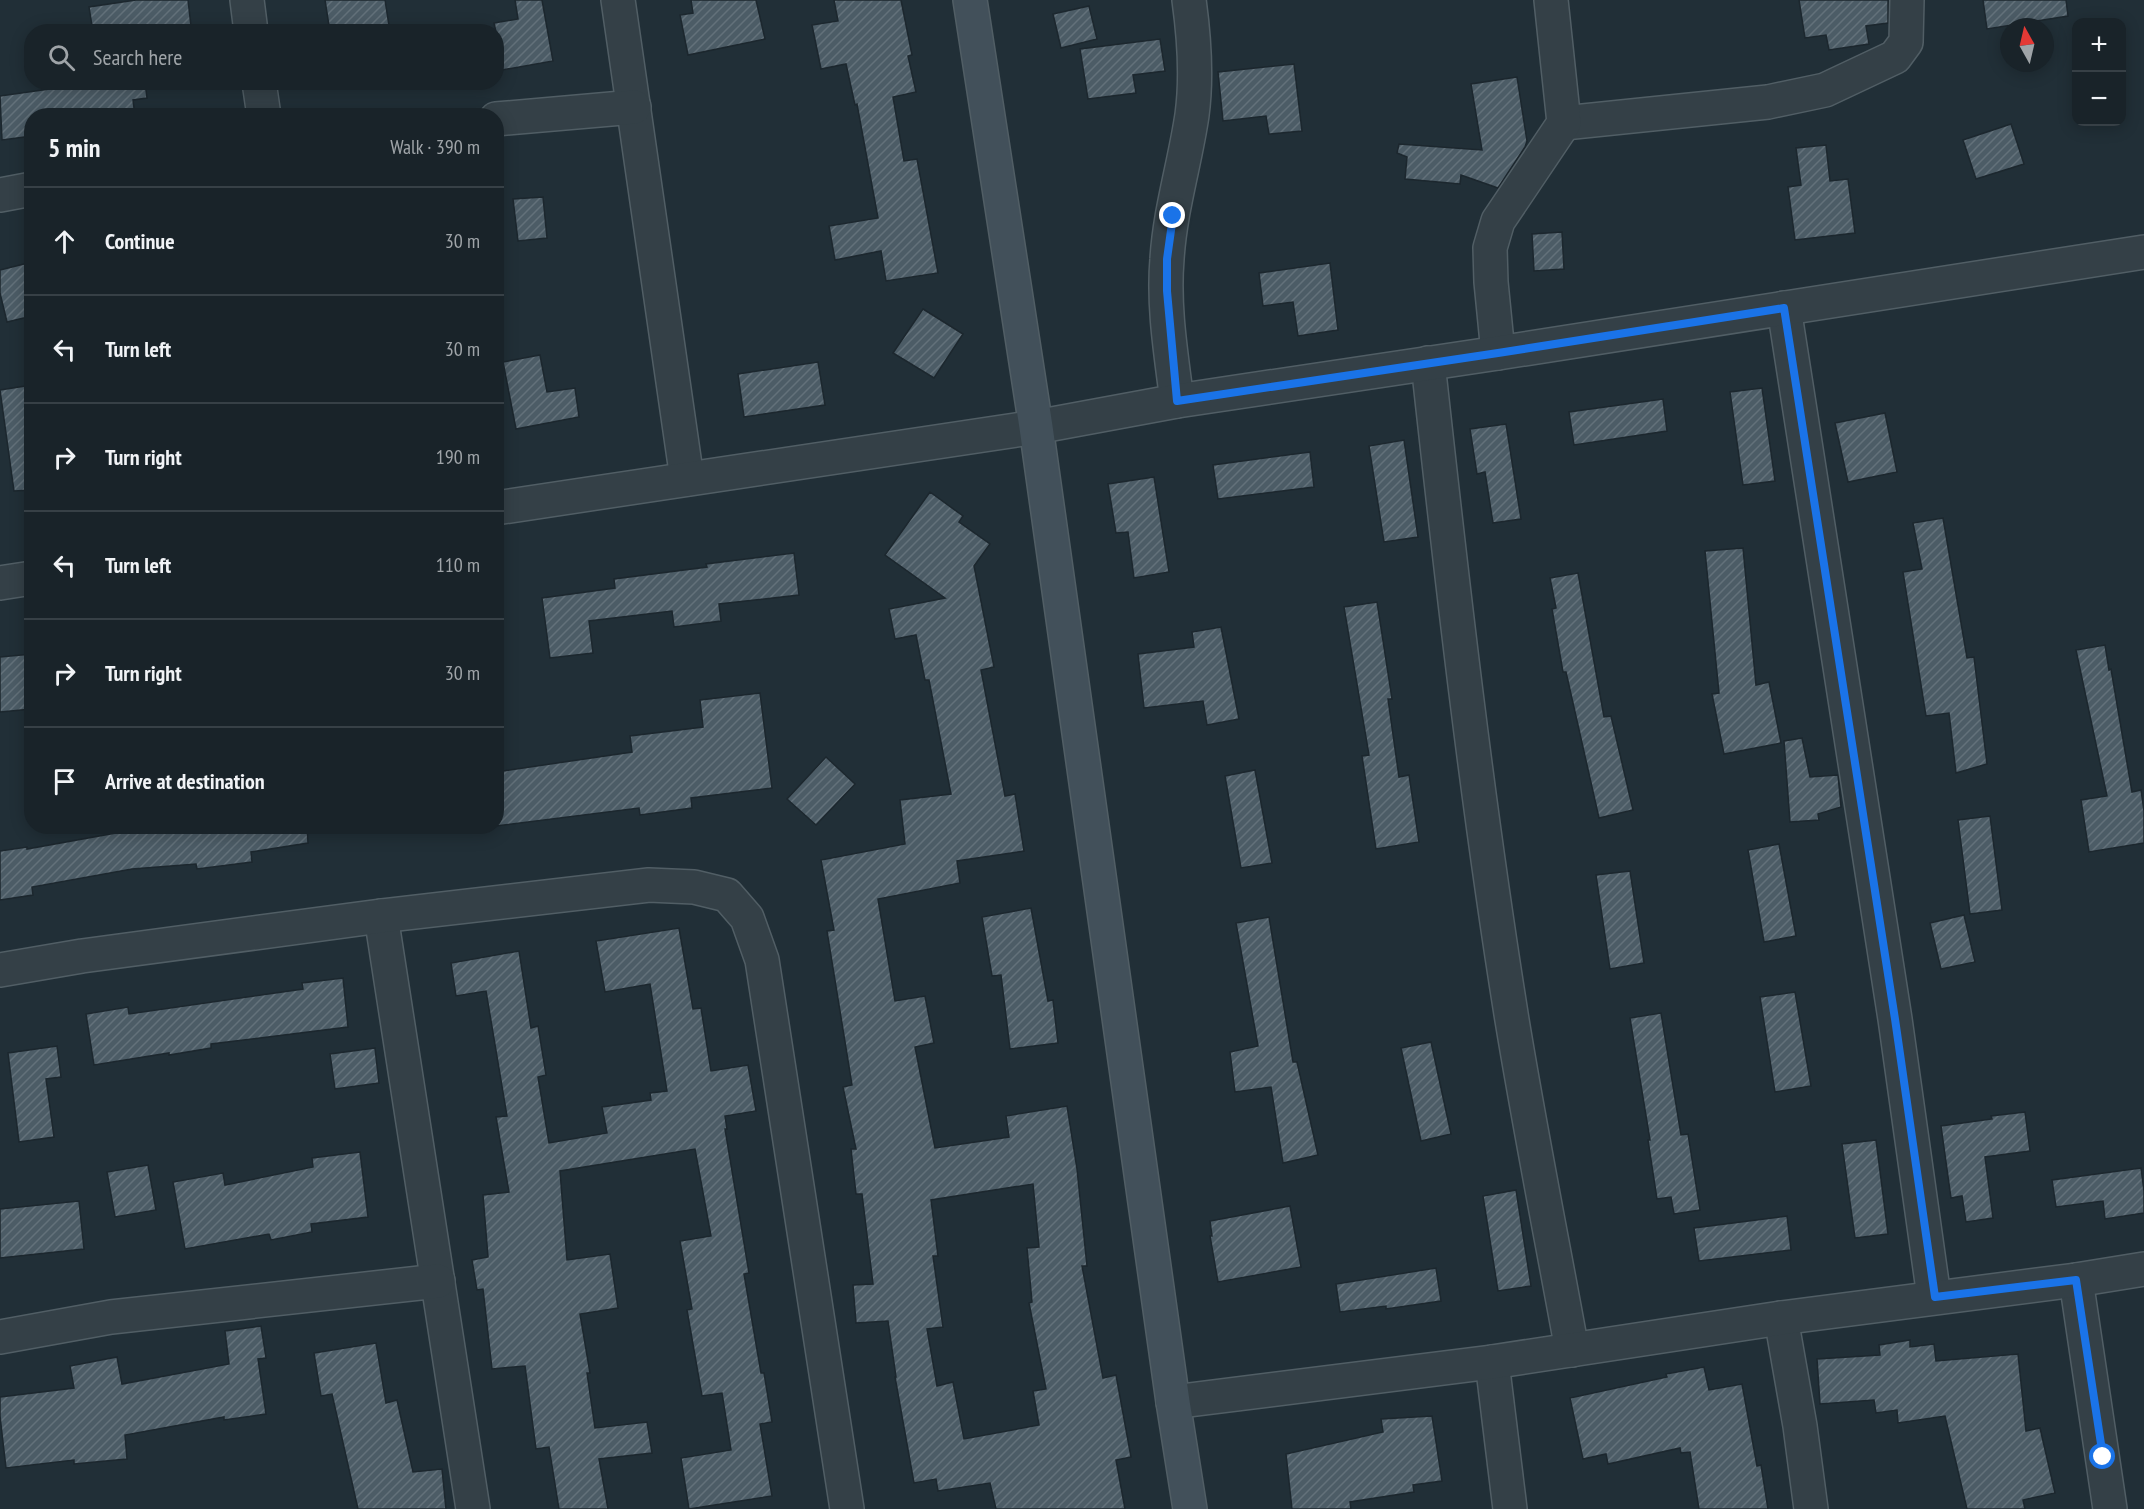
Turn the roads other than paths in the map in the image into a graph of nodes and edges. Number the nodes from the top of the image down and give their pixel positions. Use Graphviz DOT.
graph roads {
  1 [pos="247,0"];
  2 [pos="618,0"];
  3 [pos="970,0"];
  4 [pos="1189,0"];
  5 [pos="1551,0"];
  6 [pos="1907,0"];
  7 [pos="250,24"];
  8 [pos="260,90"];
  9 [pos="634,107"];
  10 [pos="263,108"];
  11 [pos="504,118"];
  12 [pos="1564,123"];
  13 [pos="24,190"];
  14 [pos="0,195"];
  15 [pos="2144,252"];
  16 [pos="1784,308"];
  17 [pos="1498,353"];
  18 [pos="1428,363"];
  19 [pos="1177,401"];
  20 [pos="1036,427"];
  21 [pos="687,480"];
  22 [pos="504,507"];
  23 [pos="24,579"];
  24 [pos="0,582"];
  25 [pos="381,916"];
  26 [pos="0,970"];
  27 [pos="2144,1269"];
  28 [pos="2076,1280"];
  29 [pos="438,1281"];
  30 [pos="1935,1297"];
  31 [pos="1781,1318"];
  32 [pos="0,1337"];
  33 [pos="1572,1350"];
  34 [pos="1492,1362"];
  35 [pos="1173,1402"];
  36 [pos="472,1509"];
  37 [pos="847,1509"];
  38 [pos="1190,1509"];
  39 [pos="1510,1509"];
  40 [pos="1811,1509"];
  41 [pos="2110,1509"];
  1 -- 7 [label="street"];
  2 -- 9 [label="street"];
  3 -- 20 [label="street"];
  4 -- 19 [label="street"];
  5 -- 12 [label="street"];
  6 -- 12 [label="street"];
  8 -- 10 [label="street"];
  9 -- 11 [label="street"];
  9 -- 21 [label="street"];
  12 -- 17 [label="street"];
  13 -- 14 [label="street"];
  15 -- 16 [label="street"];
  16 -- 17 [label="street"];
  16 -- 30 [label="street"];
  17 -- 18 [label="street"];
  18 -- 19 [label="street"];
  18 -- 33 [label="street"];
  19 -- 20 [label="street"];
  20 -- 21 [label="street"];
  20 -- 35 [label="street"];
  21 -- 22 [label="street"];
  23 -- 24 [label="street"];
  25 -- 26 [label="street"];
  25 -- 29 [label="street"];
  25 -- 37 [label="street"];
  27 -- 28 [label="street"];
  28 -- 30 [label="street"];
  28 -- 41 [label="street"];
  29 -- 32 [label="street"];
  29 -- 36 [label="street"];
  30 -- 31 [label="street"];
  31 -- 33 [label="street"];
  31 -- 40 [label="street"];
  33 -- 34 [label="street"];
  34 -- 35 [label="street"];
  34 -- 39 [label="street"];
  35 -- 38 [label="street"];
}
